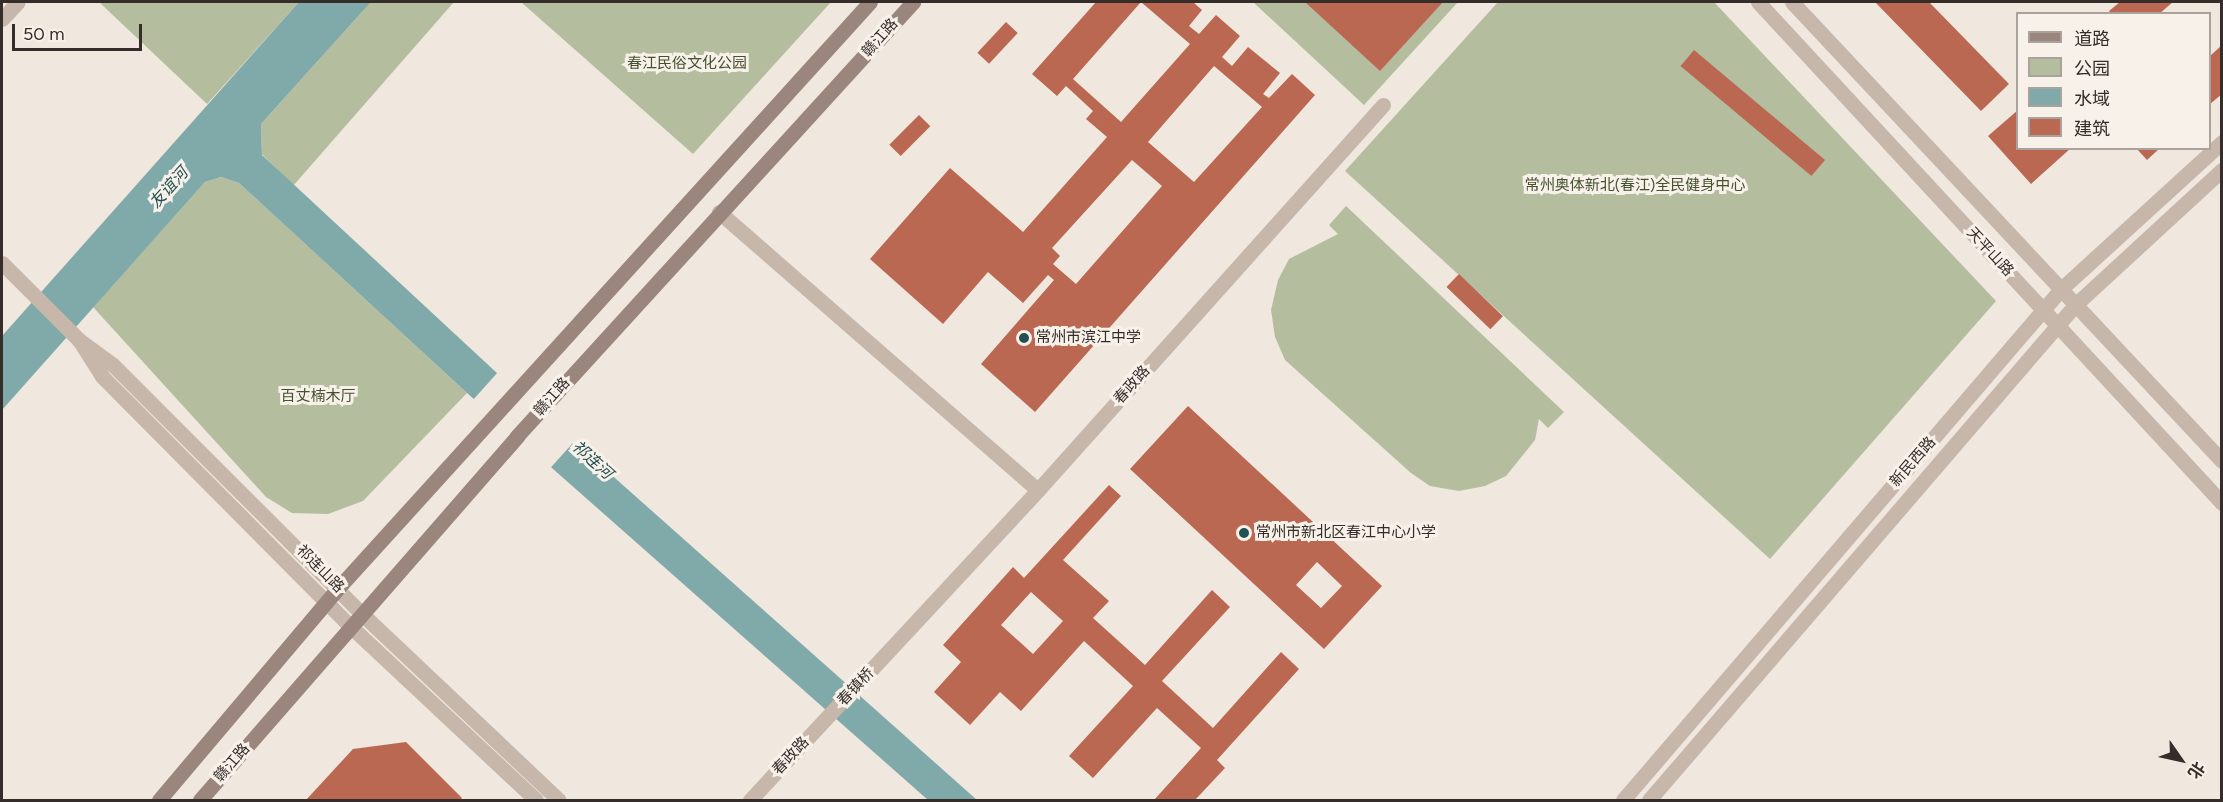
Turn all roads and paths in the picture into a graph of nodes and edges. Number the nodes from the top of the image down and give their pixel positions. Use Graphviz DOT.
graph roads {
  1 [pos="18,2"];
  2 [pos="870,2"];
  3 [pos="914,2"];
  4 [pos="1758,2"];
  5 [pos="1792,2"];
  6 [pos="2,19"];
  7 [pos="1383,105"];
  8 [pos="2222,142"];
  9 [pos="2222,170"];
  10 [pos="719,212"];
  11 [pos="2,263"];
  12 [pos="2061,289"];
  13 [pos="2075,304"];
  14 [pos="2043,310"];
  15 [pos="2057,326"];
  16 [pos="79,340"];
  17 [pos="2222,461"];
  18 [pos="1038,490"];
  19 [pos="2222,503"];
  20 [pos="339,587"];
  21 [pos="328,601"];
  22 [pos="361,613"];
  23 [pos="350,625"];
  24 [pos="878,662"];
  25 [pos="833,711"];
  26 [pos="159,801"];
  27 [pos="200,801"];
  28 [pos="536,801"];
  29 [pos="559,801"];
  30 [pos="750,801"];
  31 [pos="1623,801"];
  32 [pos="1649,801"];
  1 -- 6 [label="street"];
  2 -- 20 [label="main road, 赣江路"];
  3 -- 10 [label="main road, 赣江路"];
  4 -- 14 [label="street, 天平山路"];
  5 -- 12 [label="street, 天平山路"];
  7 -- 18 [label="street, 春政路"];
  8 -- 12 [label="street, 新民西路"];
  9 -- 13 [label="street, 新民西路"];
  10 -- 18 [label="street"];
  10 -- 22 [label="main road, 赣江路"];
  11 -- 16 [label="street, 祁连山路"];
  12 -- 13 [label="street, 天平山路"];
  12 -- 14 [label="street, 新民西路"];
  13 -- 15 [label="street, 新民西路"];
  13 -- 17 [label="street, 天平山路"];
  14 -- 15 [label="street, 天平山路"];
  14 -- 31 [label="street, 新民西路"];
  15 -- 19 [label="street, 天平山路"];
  15 -- 32 [label="street, 新民西路"];
  16 -- 20 [label="street, 祁连山路"];
  16 -- 21 [label="street, 祁连山路"];
  18 -- 24 [label="street, 春政路"];
  20 -- 21 [label="main road, 赣江路"];
  20 -- 22 [label="street, 祁连山路"];
  21 -- 23 [label="street, 祁连山路"];
  21 -- 26 [label="main road, 赣江路"];
  22 -- 23 [label="main road, 赣江路"];
  22 -- 29 [label="street, 祁连山路"];
  23 -- 27 [label="main road, 赣江路"];
  23 -- 28 [label="street, 祁连山路"];
  24 -- 25 [label="street, 春镇桥"];
  25 -- 30 [label="street, 春政路"];
}
